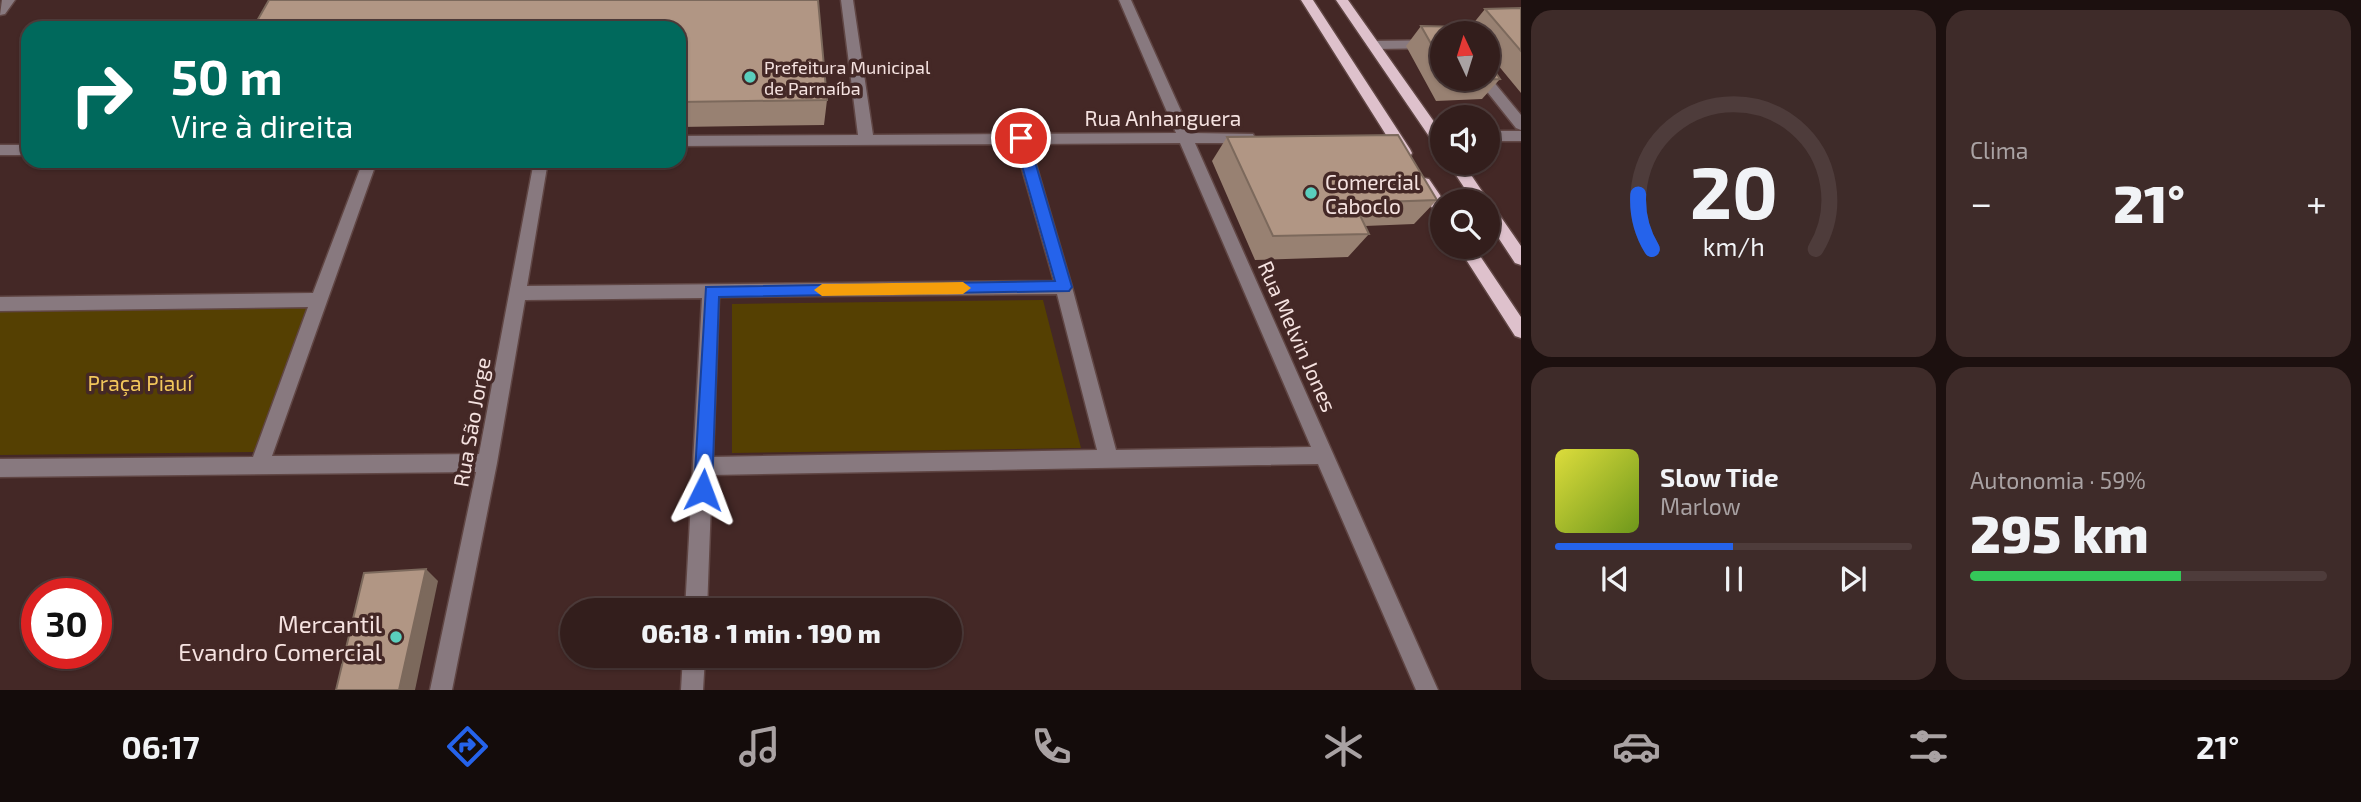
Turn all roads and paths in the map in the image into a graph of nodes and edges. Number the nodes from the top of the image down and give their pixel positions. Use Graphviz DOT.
graph roads {
  1 [pos="9,0"];
  2 [pos="847,0"];
  3 [pos="1125,0"];
  4 [pos="1307,0"];
  5 [pos="1342,0"];
  6 [pos="0,11"];
  7 [pos="1430,44"];
  8 [pos="1374,45"];
  9 [pos="1494,91"];
  10 [pos="1430,125"];
  11 [pos="1521,125"];
  12 [pos="1500,136"];
  13 [pos="1521,136"];
  14 [pos="1021,138"];
  15 [pos="1186,138"];
  16 [pos="1269,138"];
  17 [pos="866,139"];
  18 [pos="686,142"];
  19 [pos="0,150"];
  20 [pos="21,150"];
  21 [pos="367,168"];
  22 [pos="540,168"];
  23 [pos="1430,194"];
  24 [pos="1500,228"];
  25 [pos="1474,259"];
  26 [pos="1521,259"];
  27 [pos="1064,287"];
  28 [pos="712,291"];
  29 [pos="517,293"];
  30 [pos="319,300"];
  31 [pos="0,304"];
  32 [pos="1521,331"];
  33 [pos="1325,455"];
  34 [pos="1109,459"];
  35 [pos="487,463"];
  36 [pos="259,466"];
  37 [pos="704,466"];
  38 [pos="0,468"];
  39 [pos="697,598"];
  40 [pos="693,668"];
  41 [pos="441,690"];
  42 [pos="692,690"];
  43 [pos="1427,690"];
  1 -- 6 [label="street"];
  2 -- 17 [label="street"];
  3 -- 15 [label="street, Rua Melvin Jones"];
  4 -- 23 [label="main road"];
  5 -- 8 [label="main road"];
  7 -- 8 [label="street"];
  8 -- 10 [label="main road"];
  9 -- 11 [label="street"];
  12 -- 13 [label="street"];
  14 -- 15 [label="street, Rua Anhanguera"];
  14 -- 17 [label="street, Rua Anhanguera"];
  14 -- 27 [label="street"];
  15 -- 16 [label="street, Rua Anhanguera"];
  15 -- 33 [label="street, Rua Melvin Jones"];
  17 -- 18 [label="street, Rua Anhanguera"];
  19 -- 20 [label="street"];
  21 -- 30 [label="street"];
  22 -- 29 [label="street, Rua São Jorge"];
  24 -- 26 [label="main road"];
  25 -- 32 [label="main road"];
  27 -- 28 [label="street"];
  27 -- 34 [label="street"];
  28 -- 29 [label="street"];
  28 -- 37 [label="street"];
  29 -- 35 [label="street, Rua São Jorge"];
  30 -- 31 [label="street"];
  30 -- 36 [label="street"];
  33 -- 34 [label="street"];
  33 -- 43 [label="street, Rua Melvin Jones"];
  34 -- 37 [label="street"];
  35 -- 36 [label="street"];
  35 -- 41 [label="street, Rua São Jorge"];
  36 -- 38 [label="street"];
  37 -- 39 [label="street"];
  40 -- 42 [label="street"];
}
